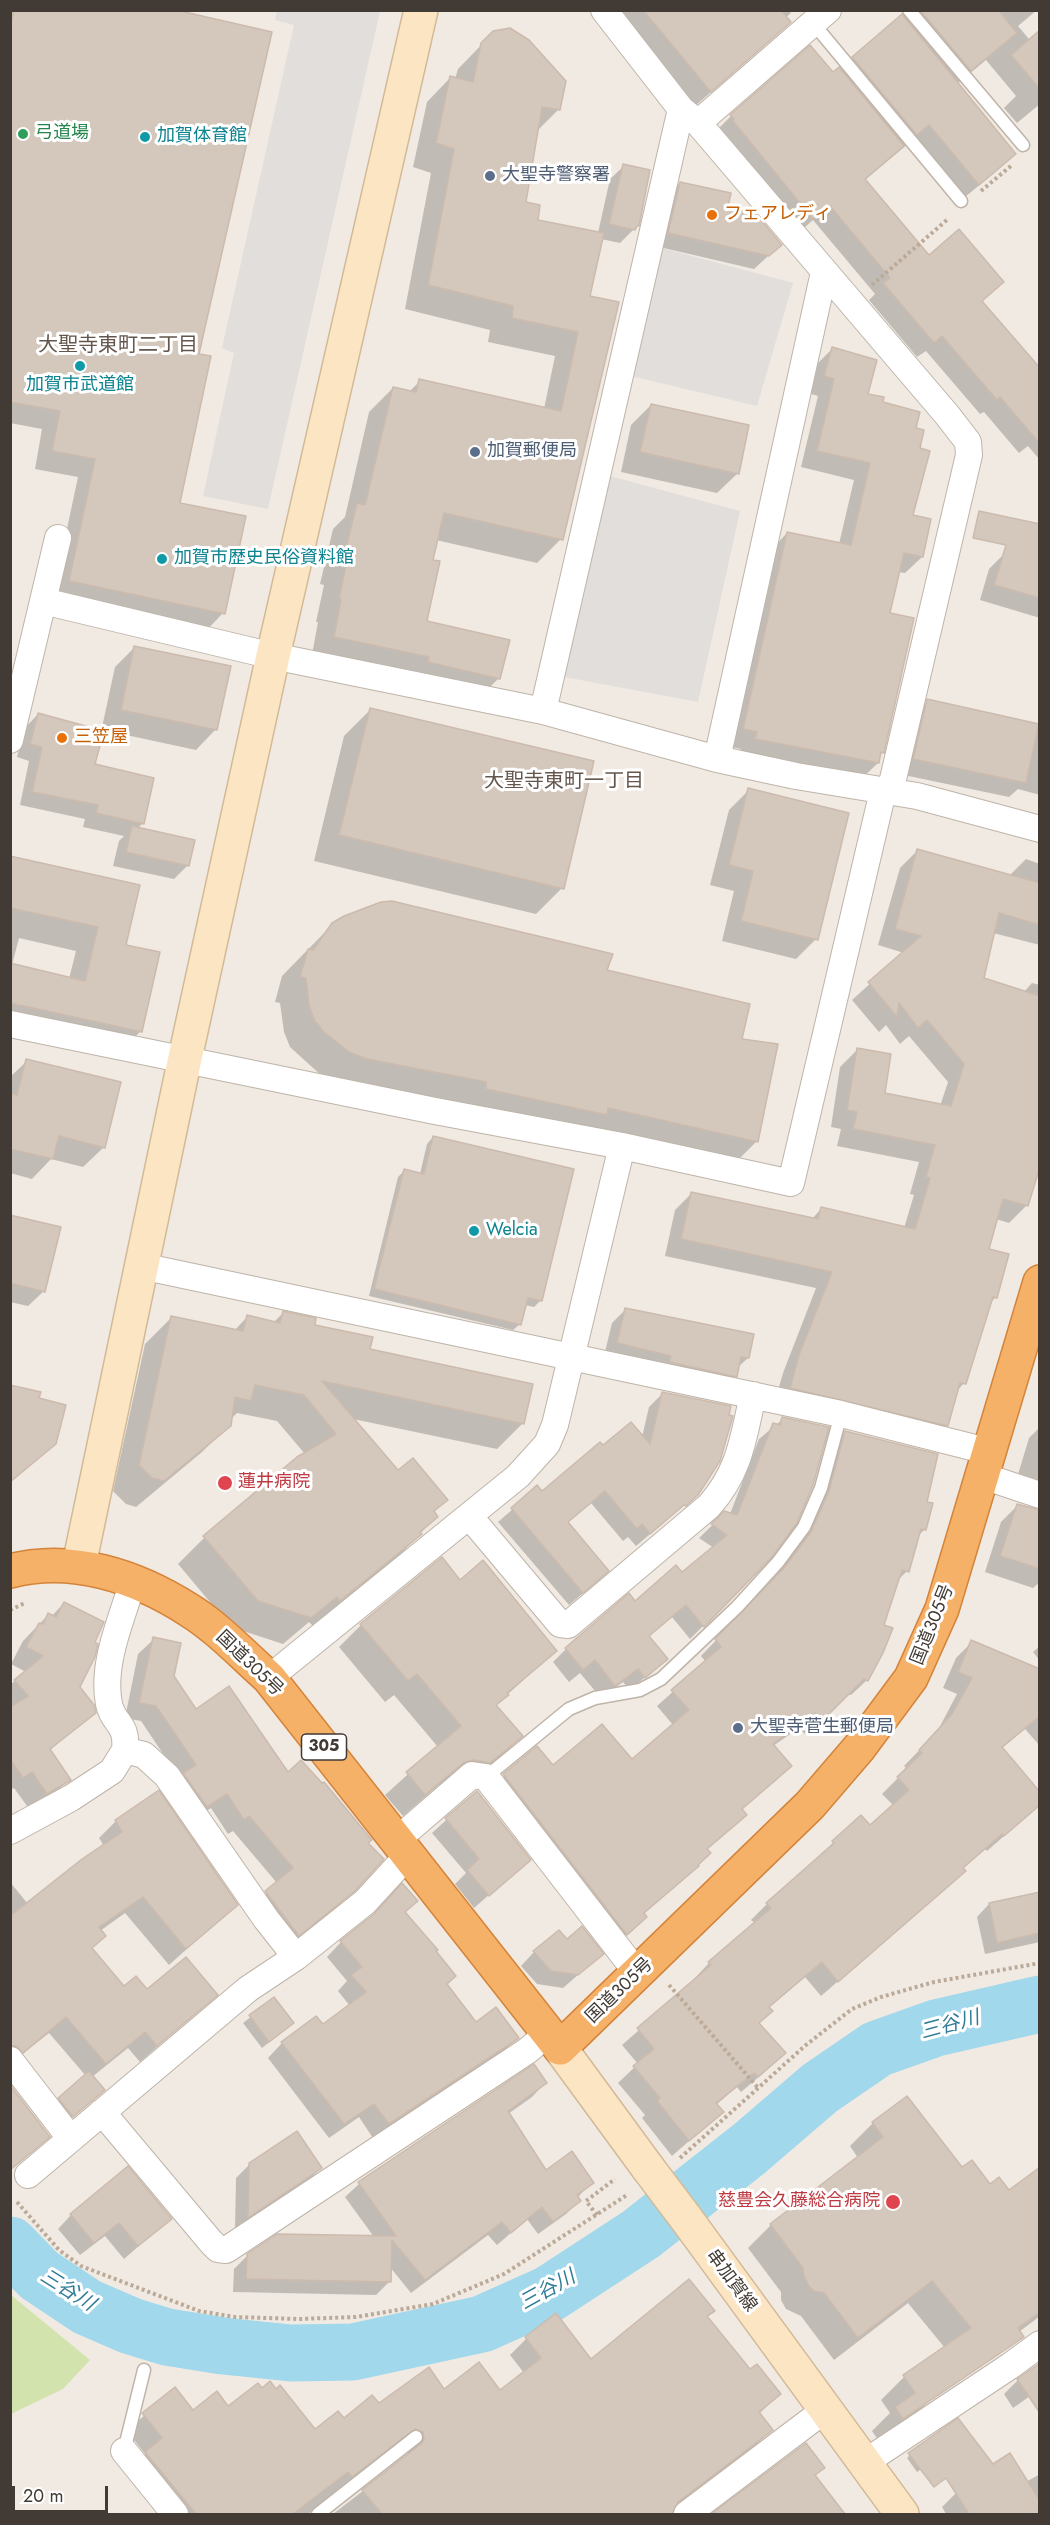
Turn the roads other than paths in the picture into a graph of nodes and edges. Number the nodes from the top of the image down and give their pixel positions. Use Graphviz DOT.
graph roads {
  1 [pos="421,10"];
  2 [pos="604,10"];
  3 [pos="909,10"];
  4 [pos="820,17"];
  5 [pos="689,116"];
  6 [pos="1022,151"];
  7 [pos="963,204"];
  8 [pos="824,272"];
  9 [pos="58,538"];
  10 [pos="43,601"];
  11 [pos="273,656"];
  12 [pos="543,711"];
  13 [pos="10,740"];
  14 [pos="717,759"];
  15 [pos="886,791"];
  16 [pos="1040,829"];
  17 [pos="10,1024"];
  18 [pos="185,1058"];
  19 [pos="622,1146"];
  20 [pos="141,1266"];
  21 [pos="1040,1282"];
  22 [pos="573,1355"];
  23 [pos="753,1395"];
  24 [pos="841,1414"];
  25 [pos="987,1464"];
  26 [pos="1040,1495"];
  27 [pos="470,1516"];
  28 [pos="79,1565"];
  29 [pos="13,1568"];
  30 [pos="133,1581"];
  31 [pos="269,1678"];
  32 [pos="125,1750"];
  33 [pos="486,1777"];
  34 [pos="10,1831"];
  35 [pos="403,1846"];
  36 [pos="296,1957"];
  37 [pos="638,1974"];
  38 [pos="555,2040"];
  39 [pos="10,2060"];
  40 [pos="102,2112"];
  41 [pos="71,2139"];
  42 [pos="28,2175"];
  43 [pos="1040,2344"];
  44 [pos="144,2370"];
  45 [pos="826,2409"];
  46 [pos="417,2437"];
  47 [pos="124,2451"];
  48 [pos="864,2463"];
  49 [pos="175,2514"];
  50 [pos="318,2514"];
  51 [pos="687,2514"];
  52 [pos="902,2514"];
  1 -- 11 [label="street"];
  2 -- 5 [label="street"];
  3 -- 6 [label="lane"];
  4 -- 5 [label="street"];
  4 -- 7 [label="lane"];
  5 -- 8 [label="street"];
  5 -- 12 [label="street"];
  8 -- 14 [label="street"];
  8 -- 15 [label="street"];
  9 -- 10 [label="street"];
  10 -- 11 [label="street"];
  10 -- 13 [label="street"];
  11 -- 12 [label="street"];
  11 -- 18 [label="street"];
  12 -- 14 [label="street"];
  14 -- 15 [label="street"];
  15 -- 16 [label="street"];
  15 -- 19 [label="street"];
  17 -- 18 [label="street"];
  18 -- 19 [label="street"];
  18 -- 20 [label="street"];
  19 -- 22 [label="street"];
  20 -- 22 [label="street"];
  20 -- 28 [label="street"];
  21 -- 25 [label="highway, 国道305号"];
  22 -- 23 [label="street"];
  22 -- 27 [label="street"];
  23 -- 24 [label="street"];
  23 -- 27 [label="street"];
  24 -- 25 [label="street"];
  24 -- 33 [label="lane"];
  25 -- 26 [label="street"];
  25 -- 37 [label="highway, 国道305号"];
  27 -- 31 [label="street"];
  28 -- 29 [label="highway, 国道305号 / 305"];
  28 -- 30 [label="highway, 国道305号 / 305"];
  30 -- 31 [label="highway, 国道305号 / 305"];
  30 -- 32 [label="street"];
  31 -- 35 [label="highway, 国道305号 / 305"];
  32 -- 34 [label="street"];
  32 -- 36 [label="street"];
  33 -- 35 [label="street"];
  33 -- 37 [label="street"];
  35 -- 36 [label="street"];
  35 -- 38 [label="highway, 国道305号 / 305"];
  36 -- 40 [label="street"];
  37 -- 38 [label="highway, 国道305号"];
  38 -- 40 [label="street"];
  38 -- 45 [label="street, 串加賀線, bridge"];
  39 -- 41 [label="street"];
  40 -- 41 [label="street"];
  41 -- 42 [label="street"];
  43 -- 48 [label="street"];
  44 -- 47 [label="lane"];
  45 -- 48 [label="street, 串加賀線"];
  45 -- 51 [label="street"];
  46 -- 50 [label="lane"];
  47 -- 49 [label="street"];
  48 -- 52 [label="street, 串加賀線"];
}
